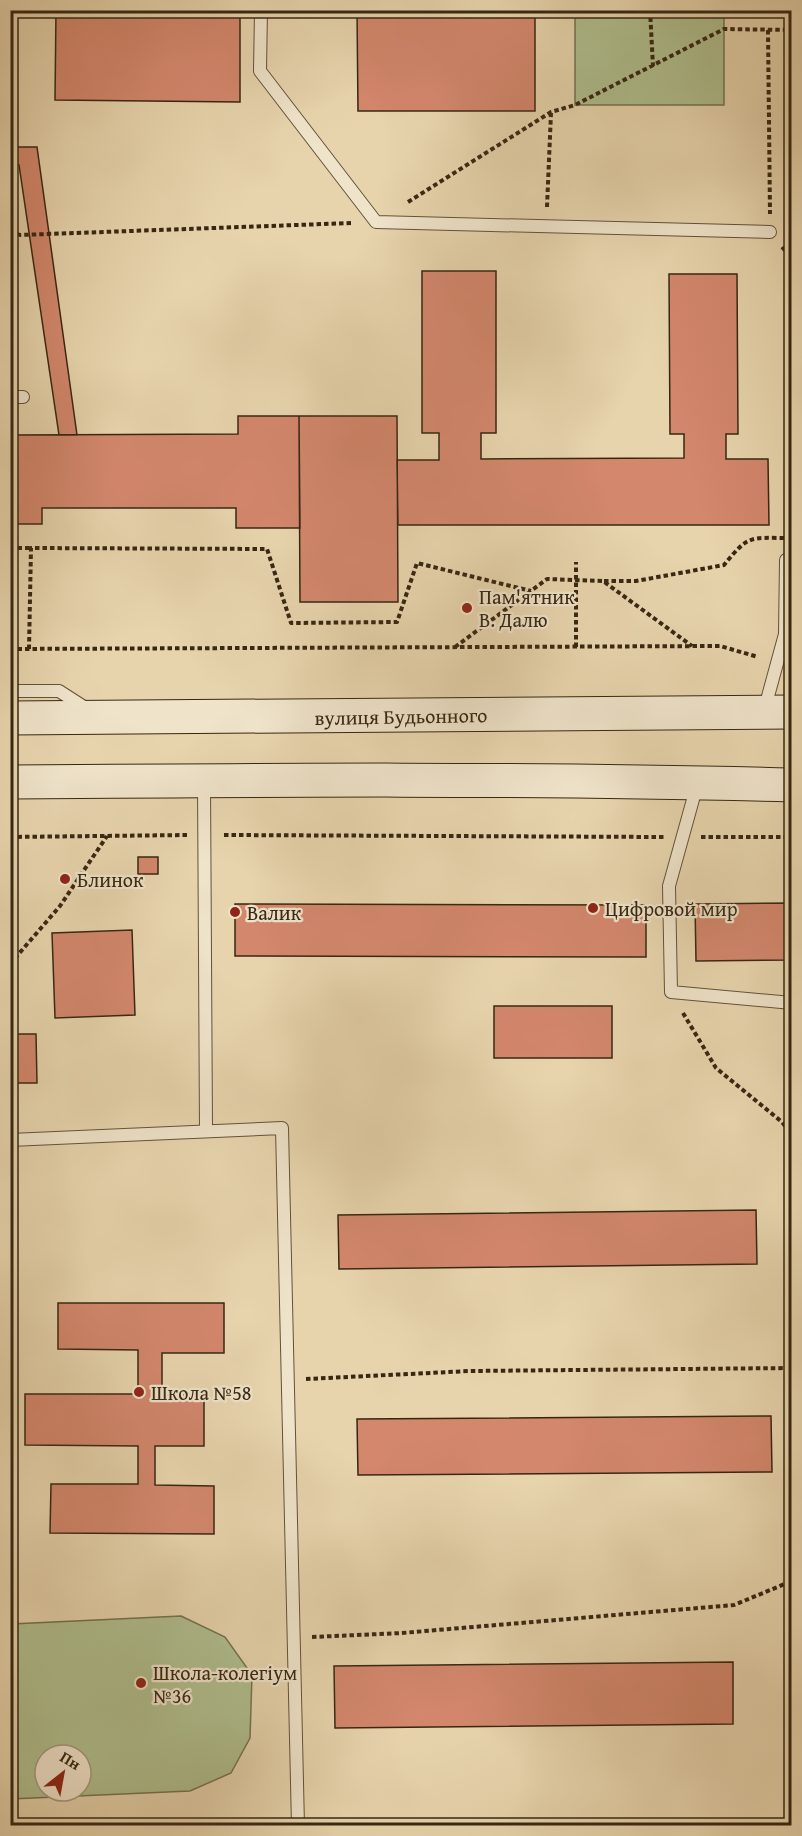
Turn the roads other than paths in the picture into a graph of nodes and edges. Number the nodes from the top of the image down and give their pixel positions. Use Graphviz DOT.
graph roads {
  1 [pos="261,10"];
  2 [pos="770,232"];
  3 [pos="792,560"];
  4 [pos="788,634"];
  5 [pos="10,691"];
  6 [pos="778,712"];
  7 [pos="10,718"];
  8 [pos="101,718"];
  9 [pos="204,781"];
  10 [pos="10,782"];
  11 [pos="698,783"];
  12 [pos="792,785"];
  13 [pos="792,1003"];
  14 [pos="206,1131"];
  15 [pos="10,1140"];
  16 [pos="298,1826"];
  1 -- 2 [label="lane"];
  3 -- 4 [label="lane"];
  4 -- 6 [label="lane"];
  5 -- 8 [label="lane"];
  6 -- 8 [label="main road, вулиця Будьонного"];
  7 -- 8 [label="main road, вулиця Будьонного"];
  9 -- 10 [label="main road"];
  9 -- 11 [label="main road"];
  9 -- 14 [label="lane"];
  11 -- 12 [label="main road"];
  11 -- 13 [label="lane"];
  14 -- 15 [label="lane"];
  14 -- 16 [label="lane"];
}
